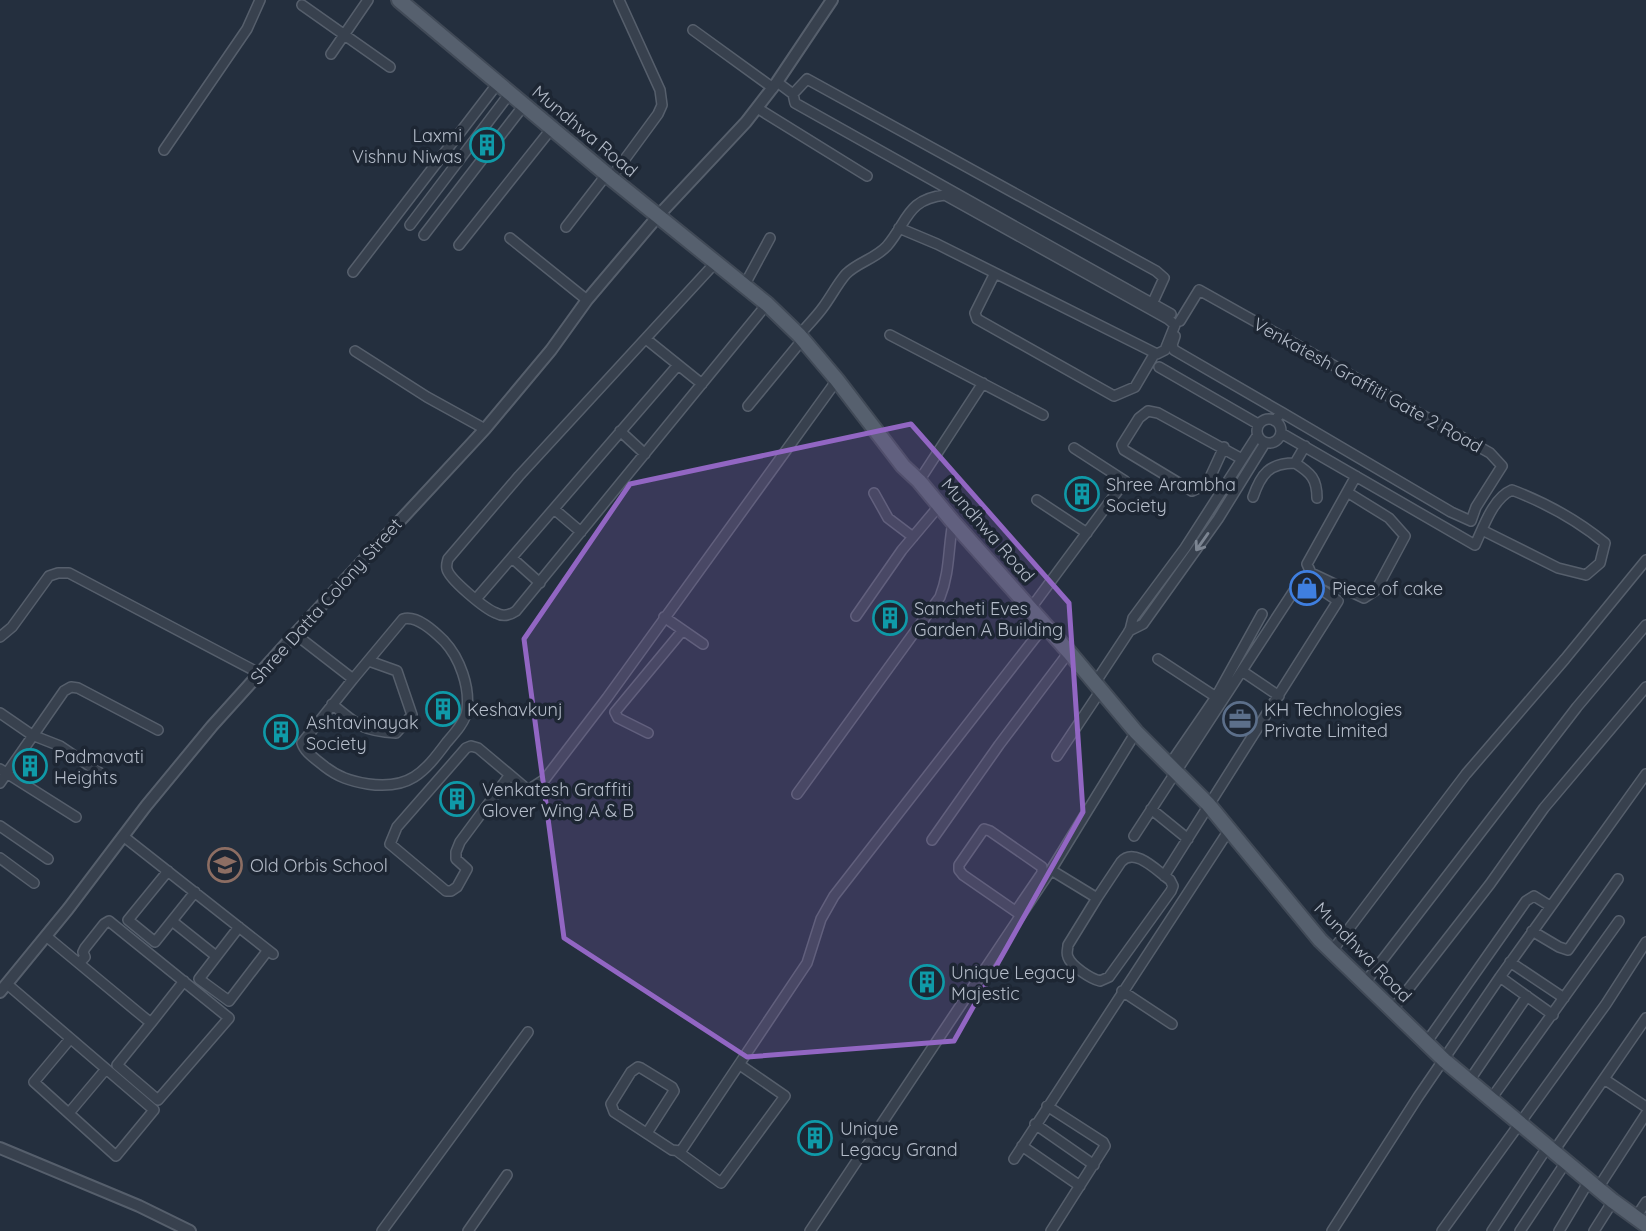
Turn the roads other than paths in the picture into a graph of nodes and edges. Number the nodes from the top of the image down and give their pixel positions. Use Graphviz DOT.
graph roads {
  1 [pos="260,0"];
  2 [pos="368,0"];
  3 [pos="399,0"];
  4 [pos="619,0"];
  5 [pos="832,0"];
  6 [pos="302,5"];
  7 [pos="693,30"];
  8 [pos="345,34"];
  9 [pos="331,54"];
  10 [pos="390,67"];
  11 [pos="498,83"];
  12 [pos="775,85"];
  13 [pos="510,93"];
  14 [pos="793,94"];
  15 [pos="524,105"];
  16 [pos="757,108"];
  17 [pos="552,128"];
  18 [pos="164,150"];
  19 [pos="609,176"];
  20 [pos="867,176"];
  21 [pos="658,216"];
  22 [pos="410,225"];
  23 [pos="566,226"];
  24 [pos="899,228"];
  25 [pos="424,235"];
  26 [pos="510,238"];
  27 [pos="770,238"];
  28 [pos="459,245"];
  29 [pos="716,262"];
  30 [pos="353,272"];
  31 [pos="995,273"];
  32 [pos="744,286"];
  33 [pos="587,300"];
  34 [pos="1153,302"];
  35 [pos="767,304"];
  36 [pos="1180,321"];
  37 [pos="890,335"];
  38 [pos="801,337"];
  39 [pos="646,338"];
  40 [pos="355,351"];
  41 [pos="1155,353"];
  42 [pos="678,365"];
  43 [pos="1159,367"];
  44 [pos="837,380"];
  45 [pos="983,383"];
  46 [pos="702,384"];
  47 [pos="748,406"];
  48 [pos="1281,412"];
  49 [pos="1043,415"];
  50 [pos="1275,421"];
  51 [pos="1258,424"];
  52 [pos="485,429"];
  53 [pos="621,432"];
  54 [pos="1281,433"];
  55 [pos="1257,436"];
  56 [pos="1265,443"];
  57 [pos="1305,446"];
  58 [pos="1224,447"];
  59 [pos="1074,448"];
  60 [pos="645,454"];
  61 [pos="1242,458"];
  62 [pos="1295,463"];
  63 [pos="1356,476"];
  64 [pos="919,481"];
  65 [pos="1347,492"];
  66 [pos="874,493"];
  67 [pos="1253,497"];
  68 [pos="1317,498"];
  69 [pos="1037,500"];
  70 [pos="939,506"];
  71 [pos="554,509"];
  72 [pos="953,523"];
  73 [pos="1482,530"];
  74 [pos="581,532"];
  75 [pos="1087,533"];
  76 [pos="913,537"];
  77 [pos="512,558"];
  78 [pos="1646,559"];
  79 [pos="540,583"];
  80 [pos="475,599"];
  81 [pos="1031,608"];
  82 [pos="1262,614"];
  83 [pos="856,616"];
  84 [pos="664,617"];
  85 [pos="1045,625"];
  86 [pos="1646,625"];
  87 [pos="683,630"];
  88 [pos="1130,631"];
  89 [pos="295,634"];
  90 [pos="0,637"];
  91 [pos="703,644"];
  92 [pos="1069,652"];
  93 [pos="1158,659"];
  94 [pos="369,661"];
  95 [pos="1242,671"];
  96 [pos="259,673"];
  97 [pos="353,679"];
  98 [pos="1098,687"];
  99 [pos="1646,687"];
  100 [pos="1279,696"];
  101 [pos="1216,697"];
  102 [pos="332,704"];
  103 [pos="0,713"];
  104 [pos="158,730"];
  105 [pos="1136,732"];
  106 [pos="648,733"];
  107 [pos="32,735"];
  108 [pos="1057,756"];
  109 [pos="1172,768"];
  110 [pos="3,771"];
  111 [pos="1646,774"];
  112 [pos="509,776"];
  113 [pos="109,779"];
  114 [pos="0,783"];
  115 [pos="797,794"];
  116 [pos="1208,804"];
  117 [pos="1151,809"];
  118 [pos="76,817"];
  119 [pos="0,826"];
  120 [pos="1229,830"];
  121 [pos="1134,835"];
  122 [pos="123,836"];
  123 [pos="1188,839"];
  124 [pos="932,840"];
  125 [pos="0,859"];
  126 [pos="48,859"];
  127 [pos="1051,870"];
  128 [pos="168,871"];
  129 [pos="1164,876"];
  130 [pos="1618,878"];
  131 [pos="34,883"];
  132 [pos="195,892"];
  133 [pos="1097,898"];
  134 [pos="1550,906"];
  135 [pos="1018,913"];
  136 [pos="172,921"];
  137 [pos="1619,921"];
  138 [pos="239,927"];
  139 [pos="1532,931"];
  140 [pos="46,936"];
  141 [pos="1646,942"];
  142 [pos="1332,951"];
  143 [pos="216,956"];
  144 [pos="1510,962"];
  145 [pos="79,963"];
  146 [pos="1500,977"];
  147 [pos="184,981"];
  148 [pos="1364,984"];
  149 [pos="3,988"];
  150 [pos="1122,991"];
  151 [pos="1527,996"];
  152 [pos="1564,998"];
  153 [pos="1392,1010"];
  154 [pos="1553,1015"];
  155 [pos="1646,1018"];
  156 [pos="151,1023"];
  157 [pos="1172,1024"];
  158 [pos="528,1032"];
  159 [pos="70,1039"];
  160 [pos="1426,1043"];
  161 [pos="1444,1060"];
  162 [pos="740,1065"];
  163 [pos="106,1069"];
  164 [pos="1604,1079"];
  165 [pos="1469,1081"];
  166 [pos="1491,1100"];
  167 [pos="1047,1106"];
  168 [pos="1646,1107"];
  169 [pos="69,1113"];
  170 [pos="1646,1114"];
  171 [pos="1035,1124"];
  172 [pos="1521,1124"];
  173 [pos="648,1133"];
  174 [pos="1022,1146"];
  175 [pos="1551,1149"];
  176 [pos="1,1152"];
  177 [pos="677,1152"];
  178 [pos="1014,1158"];
  179 [pos="1566,1162"];
  180 [pos="1094,1165"];
  181 [pos="506,1175"];
  182 [pos="1594,1185"];
  183 [pos="1080,1186"];
  184 [pos="1613,1201"];
  185 [pos="1646,1202"];
  186 [pos="1639,1224"];
  187 [pos="190,1231"];
  188 [pos="382,1231"];
  189 [pos="468,1231"];
  190 [pos="810,1231"];
  191 [pos="1051,1231"];
  192 [pos="1332,1231"];
  193 [pos="1442,1231"];
  194 [pos="1492,1231"];
  195 [pos="1520,1231"];
  196 [pos="1559,1231"];
  197 [pos="1594,1231"];
  1 -- 18 [label="street"];
  2 -- 8 [label="street"];
  3 -- 11 [label="main road, Mundhwa Road"];
  4 -- 19 [label="street"];
  5 -- 12 [label="street, Shree Datta Colony Street"];
  6 -- 8 [label="street"];
  7 -- 12 [label="street"];
  8 -- 9 [label="street"];
  8 -- 10 [label="street"];
  11 -- 13 [label="main road, Mundhwa Road"];
  11 -- 30 [label="street"];
  12 -- 14 [label="street"];
  12 -- 16 [label="street, Shree Datta Colony Street"];
  13 -- 15 [label="main road, Mundhwa Road"];
  13 -- 22 [label="street"];
  14 -- 34 [label="street"];
  14 -- 34 [label="street"];
  15 -- 17 [label="main road, Mundhwa Road"];
  15 -- 25 [label="street"];
  16 -- 20 [label="street"];
  16 -- 21 [label="street, Shree Datta Colony Street"];
  17 -- 19 [label="main road, Mundhwa Road"];
  17 -- 28 [label="street"];
  19 -- 21 [label="main road, Mundhwa Road"];
  19 -- 23 [label="street"];
  21 -- 29 [label="main road, Mundhwa Road"];
  21 -- 33 [label="street, Shree Datta Colony Street"];
  24 -- 31 [label="street"];
  24 -- 38 [label="street"];
  24 -- 41 [label="street"];
  26 -- 33 [label="street"];
  27 -- 32 [label="street"];
  29 -- 32 [label="main road, Mundhwa Road"];
  29 -- 39 [label="street"];
  31 -- 41 [label="street"];
  31 -- 41 [label="street"];
  32 -- 35 [label="main road, Mundhwa Road"];
  33 -- 52 [label="street, Shree Datta Colony Street"];
  34 -- 36 [label="street"];
  35 -- 38 [label="main road, Mundhwa Road"];
  35 -- 46 [label="street"];
  36 -- 48 [label="street, Venkatesh Graffiti Gate 2 Road"];
  36 -- 48 [label="street, Venkatesh Graffiti Gate 2 Road"];
  37 -- 45 [label="street"];
  38 -- 44 [label="main road, Mundhwa Road"];
  38 -- 47 [label="street"];
  39 -- 42 [label="street"];
  39 -- 80 [label="street"];
  40 -- 52 [label="street"];
  42 -- 46 [label="street"];
  42 -- 53 [label="street"];
  43 -- 51 [label="street"];
  44 -- 64 [label="main road, Mundhwa Road"];
  44 -- 84 [label="street"];
  45 -- 49 [label="street"];
  45 -- 64 [label="street"];
  46 -- 60 [label="street"];
  48 -- 50 [label="street"];
  50 -- 51 [label="street"];
  50 -- 54 [label="street"];
  51 -- 55 [label="street"];
  52 -- 89 [label="street, Shree Datta Colony Street"];
  53 -- 60 [label="street"];
  53 -- 71 [label="street"];
  54 -- 56 [label="street"];
  54 -- 57 [label="street"];
  55 -- 56 [label="street"];
  55 -- 61 [label="street"];
  56 -- 88 [label="street, one-way"];
  57 -- 62 [label="street"];
  57 -- 63 [label="street"];
  58 -- 58 [label="street"];
  58 -- 61 [label="street"];
  59 -- 75 [label="street"];
  60 -- 74 [label="street"];
  61 -- 88 [label="street"];
  62 -- 67 [label="street"];
  62 -- 68 [label="street"];
  63 -- 65 [label="street"];
  63 -- 73 [label="street"];
  64 -- 70 [label="main road, Mundhwa Road"];
  65 -- 65 [label="street"];
  66 -- 76 [label="street"];
  69 -- 75 [label="street"];
  70 -- 72 [label="main road, Mundhwa Road"];
  70 -- 76 [label="street"];
  71 -- 74 [label="street"];
  71 -- 77 [label="street"];
  72 -- 81 [label="main road, Mundhwa Road"];
  72 -- 115 [label="street"];
  73 -- 73 [label="street"];
  74 -- 79 [label="street"];
  75 -- 81 [label="street"];
  76 -- 83 [label="street"];
  77 -- 79 [label="street"];
  77 -- 80 [label="street"];
  78 -- 142 [label="street"];
  79 -- 80 [label="street"];
  81 -- 85 [label="main road, Mundhwa Road"];
  82 -- 101 [label="street"];
  84 -- 87 [label="street"];
  84 -- 112 [label="street"];
  85 -- 92 [label="main road, Mundhwa Road"];
  85 -- 162 [label="street"];
  86 -- 148 [label="street"];
  87 -- 91 [label="street"];
  87 -- 106 [label="street"];
  88 -- 98 [label="street"];
  89 -- 96 [label="street, Shree Datta Colony Street"];
  89 -- 97 [label="street"];
  90 -- 96 [label="street"];
  92 -- 98 [label="main road, Mundhwa Road"];
  92 -- 124 [label="street"];
  93 -- 101 [label="street"];
  94 -- 97 [label="street"];
  94 -- 102 [label="street"];
  94 -- 102 [label="street"];
  95 -- 100 [label="street"];
  95 -- 100 [label="street"];
  95 -- 109 [label="street"];
  96 -- 122 [label="street, Shree Datta Colony Street"];
  97 -- 102 [label="street"];
  98 -- 105 [label="main road, Mundhwa Road"];
  98 -- 108 [label="street"];
  99 -- 153 [label="street"];
  100 -- 116 [label="street"];
  101 -- 109 [label="street"];
  103 -- 107 [label="street"];
  104 -- 107 [label="street"];
  105 -- 109 [label="main road, Mundhwa Road"];
  105 -- 127 [label="street"];
  107 -- 110 [label="street"];
  107 -- 113 [label="street"];
  109 -- 116 [label="main road, Mundhwa Road"];
  109 -- 117 [label="street"];
  110 -- 114 [label="street"];
  110 -- 118 [label="street"];
  111 -- 134 [label="street"];
  112 -- 112 [label="street"];
  116 -- 120 [label="main road, Mundhwa Road"];
  116 -- 123 [label="street"];
  117 -- 121 [label="street"];
  117 -- 123 [label="street"];
  119 -- 126 [label="street"];
  120 -- 142 [label="main road, Mundhwa Road"];
  120 -- 150 [label="street"];
  122 -- 128 [label="street"];
  122 -- 140 [label="street, Shree Datta Colony Street"];
  123 -- 129 [label="street"];
  125 -- 131 [label="street"];
  127 -- 133 [label="street"];
  127 -- 135 [label="street"];
  128 -- 132 [label="street"];
  128 -- 136 [label="street"];
  129 -- 133 [label="street"];
  129 -- 133 [label="street"];
  130 -- 139 [label="street"];
  132 -- 136 [label="street"];
  132 -- 138 [label="street"];
  134 -- 139 [label="street"];
  134 -- 160 [label="street"];
  135 -- 135 [label="street"];
  135 -- 190 [label="street"];
  136 -- 143 [label="street"];
  137 -- 152 [label="street"];
  138 -- 143 [label="street"];
  138 -- 143 [label="street"];
  139 -- 144 [label="street"];
  140 -- 145 [label="street"];
  140 -- 149 [label="street, Shree Datta Colony Street"];
  141 -- 172 [label="street"];
  142 -- 148 [label="main road, Mundhwa Road"];
  144 -- 146 [label="street"];
  144 -- 152 [label="street"];
  145 -- 147 [label="street"];
  145 -- 156 [label="street"];
  146 -- 151 [label="street"];
  146 -- 161 [label="street"];
  147 -- 156 [label="street"];
  147 -- 156 [label="street"];
  148 -- 153 [label="main road, Mundhwa Road"];
  149 -- 159 [label="street"];
  150 -- 157 [label="street"];
  150 -- 167 [label="street"];
  151 -- 154 [label="street"];
  151 -- 165 [label="street"];
  152 -- 154 [label="street"];
  153 -- 160 [label="main road, Mundhwa Road"];
  154 -- 166 [label="street"];
  155 -- 164 [label="street"];
  158 -- 188 [label="street"];
  159 -- 163 [label="street"];
  159 -- 169 [label="street"];
  160 -- 161 [label="main road, Mundhwa Road"];
  161 -- 165 [label="main road, Mundhwa Road"];
  161 -- 192 [label="street"];
  162 -- 177 [label="street"];
  162 -- 177 [label="street"];
  163 -- 169 [label="street"];
  163 -- 169 [label="street"];
  164 -- 168 [label="street"];
  164 -- 175 [label="street"];
  165 -- 166 [label="main road, Mundhwa Road"];
  166 -- 172 [label="main road, Mundhwa Road"];
  167 -- 171 [label="street"];
  167 -- 180 [label="street"];
  170 -- 182 [label="street"];
  171 -- 174 [label="street"];
  171 -- 180 [label="street"];
  172 -- 175 [label="main road, Mundhwa Road"];
  172 -- 193 [label="street"];
  173 -- 173 [label="street"];
  173 -- 177 [label="street"];
  174 -- 178 [label="street"];
  174 -- 183 [label="street"];
  175 -- 179 [label="main road, Mundhwa Road"];
  175 -- 194 [label="street"];
  176 -- 187 [label="street"];
  179 -- 182 [label="main road, Mundhwa Road"];
  179 -- 195 [label="street"];
  180 -- 183 [label="street"];
  181 -- 189 [label="street"];
  182 -- 184 [label="main road, Mundhwa Road"];
  182 -- 196 [label="street"];
  183 -- 191 [label="street"];
  184 -- 186 [label="main road, Mundhwa Road"];
  184 -- 197 [label="street"];
  185 -- 186 [label="street"];
}
